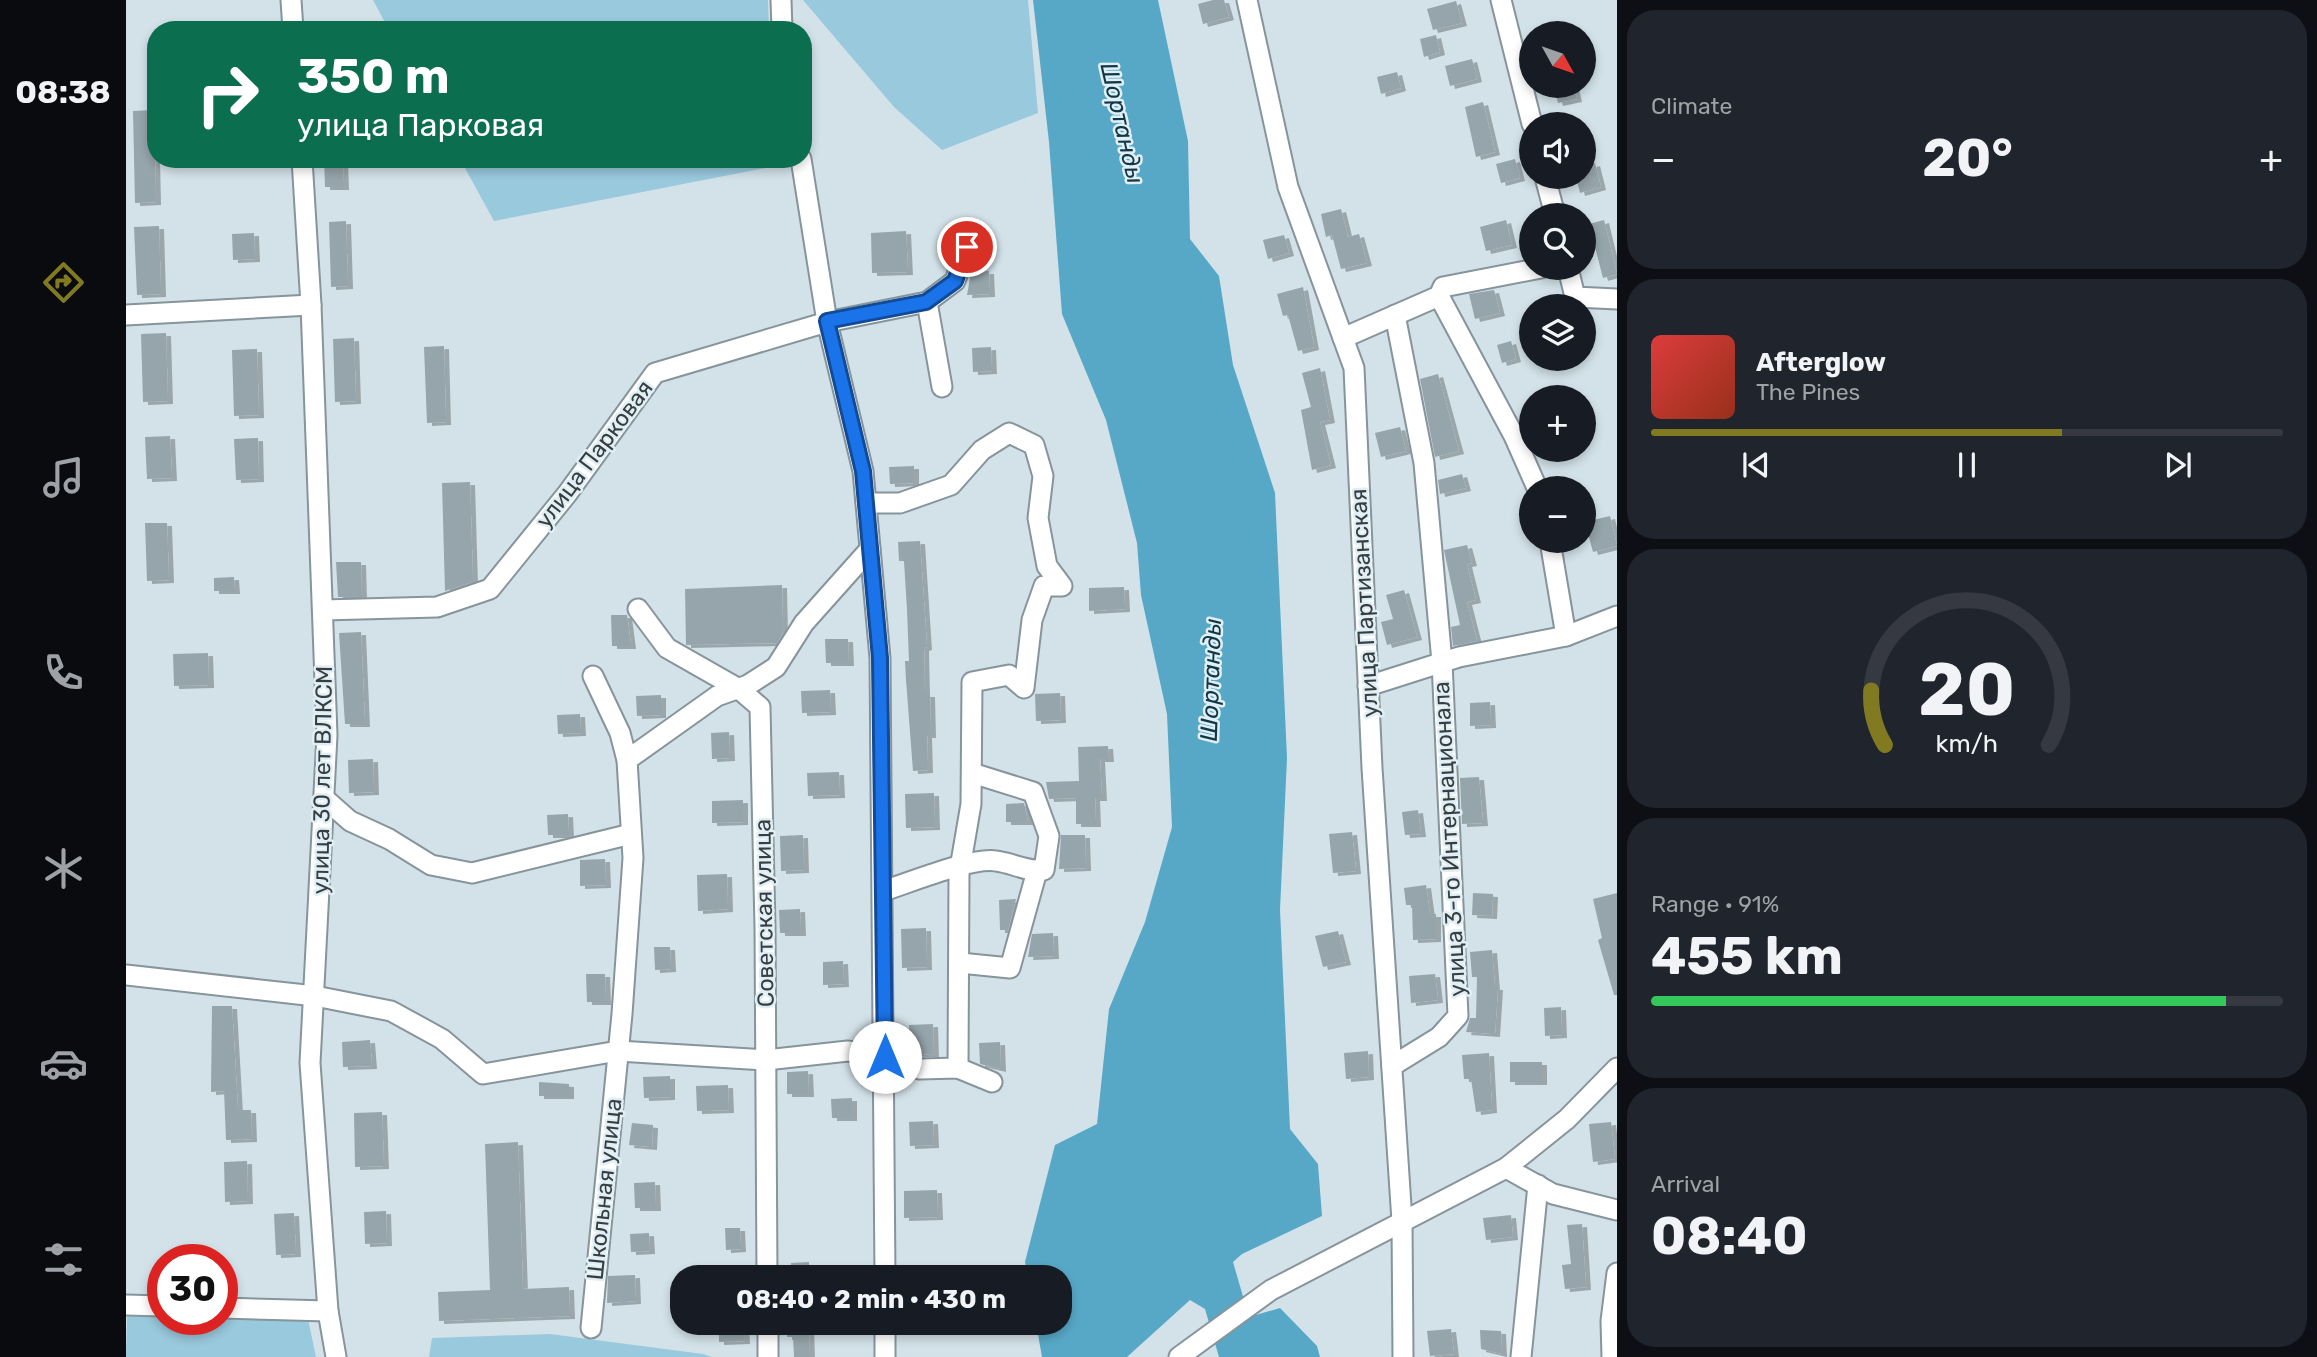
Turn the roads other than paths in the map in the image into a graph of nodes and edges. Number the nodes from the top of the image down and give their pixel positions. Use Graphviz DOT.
graph roads {
  1 [pos="291,0"];
  2 [pos="781,0"];
  3 [pos="1247,0"];
  4 [pos="1502,0"];
  5 [pos="292,21"];
  6 [pos="782,21"];
  7 [pos="1529,112"];
  8 [pos="303,168"];
  9 [pos="802,168"];
  10 [pos="967,247"];
  11 [pos="1519,272"];
  12 [pos="1571,280"];
  13 [pos="1439,296"];
  14 [pos="1617,299"];
  15 [pos="926,302"];
  16 [pos="311,305"];
  17 [pos="126,315"];
  18 [pos="1395,315"];
  19 [pos="827,321"];
  20 [pos="1343,338"];
  21 [pos="942,387"];
  22 [pos="1532,476"];
  23 [pos="866,503"];
  24 [pos="870,549"];
  25 [pos="1552,553"];
  26 [pos="638,609"];
  27 [pos="323,610"];
  28 [pos="1617,616"];
  29 [pos="1566,636"];
  30 [pos="1441,662"];
  31 [pos="593,676"];
  32 [pos="1368,686"];
  33 [pos="738,689"];
  34 [pos="627,760"];
  35 [pos="972,773"];
  36 [pos="324,798"];
  37 [pos="631,834"];
  38 [pos="960,867"];
  39 [pos="1037,871"];
  40 [pos="883,891"];
  41 [pos="960,963"];
  42 [pos="126,975"];
  43 [pos="315,996"];
  44 [pos="618,1051"];
  45 [pos="885,1057"];
  46 [pos="766,1060"];
  47 [pos="1392,1066"];
  48 [pos="958,1068"];
  49 [pos="1617,1068"];
  50 [pos="992,1082"];
  51 [pos="1506,1168"];
  52 [pos="1538,1185"];
  53 [pos="1617,1210"];
  54 [pos="1402,1221"];
  55 [pos="767,1265"];
  56 [pos="885,1265"];
  57 [pos="1617,1273"];
  58 [pos="126,1305"];
  59 [pos="147,1306"];
  60 [pos="238,1308"];
  61 [pos="328,1311"];
  62 [pos="590,1328"];
  63 [pos="768,1335"];
  64 [pos="885,1335"];
  65 [pos="1184,1352"];
  66 [pos="336,1357"];
  67 [pos="768,1357"];
  68 [pos="885,1357"];
  69 [pos="1403,1357"];
  70 [pos="1521,1357"];
  71 [pos="1612,1357"];
  1 -- 5 [label="street"];
  2 -- 6 [label="street"];
  3 -- 20 [label="street, улица Партизанская"];
  4 -- 7 [label="street"];
  8 -- 16 [label="street, улица 30 лет ВЛКСМ"];
  9 -- 19 [label="street"];
  10 -- 15 [label="street, улица Парковая"];
  11 -- 13 [label="street"];
  12 -- 14 [label="street"];
  13 -- 18 [label="street"];
  13 -- 22 [label="street"];
  15 -- 19 [label="street, улица Парковая"];
  15 -- 21 [label="street"];
  16 -- 17 [label="street"];
  16 -- 27 [label="street, улица 30 лет ВЛКСМ"];
  18 -- 20 [label="street"];
  18 -- 30 [label="street, улица 3-го Интернационала"];
  19 -- 23 [label="street"];
  19 -- 27 [label="street, улица Парковая"];
  20 -- 32 [label="street, улица Партизанская"];
  23 -- 24 [label="street"];
  23 -- 35 [label="street"];
  24 -- 33 [label="street"];
  24 -- 40 [label="street"];
  25 -- 29 [label="street"];
  26 -- 33 [label="street, Советская улица"];
  27 -- 36 [label="street, улица 30 лет ВЛКСМ"];
  28 -- 29 [label="street, улица 3-го Интернационала"];
  29 -- 30 [label="street, улица 3-го Интернационала"];
  30 -- 32 [label="street"];
  30 -- 47 [label="street, улица 3-го Интернационала"];
  31 -- 34 [label="street, Школьная улица"];
  32 -- 47 [label="street, улица Партизанская"];
  33 -- 34 [label="street"];
  33 -- 46 [label="street, Советская улица"];
  34 -- 37 [label="street, Школьная улица"];
  35 -- 38 [label="street"];
  35 -- 39 [label="street"];
  36 -- 37 [label="street"];
  36 -- 43 [label="street, улица 30 лет ВЛКСМ"];
  37 -- 44 [label="street, Школьная улица"];
  38 -- 39 [label="street"];
  38 -- 40 [label="street"];
  38 -- 41 [label="street"];
  39 -- 41 [label="street"];
  40 -- 45 [label="street"];
  41 -- 48 [label="street"];
  42 -- 43 [label="street"];
  43 -- 44 [label="street"];
  43 -- 61 [label="street, улица 30 лет ВЛКСМ"];
  44 -- 46 [label="street"];
  44 -- 62 [label="street, Школьная улица"];
  45 -- 46 [label="street"];
  45 -- 48 [label="street"];
  45 -- 56 [label="street"];
  46 -- 55 [label="street, Советская улица"];
  47 -- 54 [label="street, улица Партизанская"];
  48 -- 50 [label="street"];
  49 -- 51 [label="street"];
  51 -- 52 [label="street"];
  51 -- 54 [label="street"];
  52 -- 53 [label="street"];
  52 -- 70 [label="street"];
  54 -- 65 [label="street"];
  54 -- 69 [label="street, улица Партизанская"];
  57 -- 71 [label="street"];
  58 -- 59 [label="street"];
  60 -- 61 [label="street"];
  61 -- 66 [label="street, улица 30 лет ВЛКСМ"];
  63 -- 67 [label="street"];
  64 -- 68 [label="street"];
}
